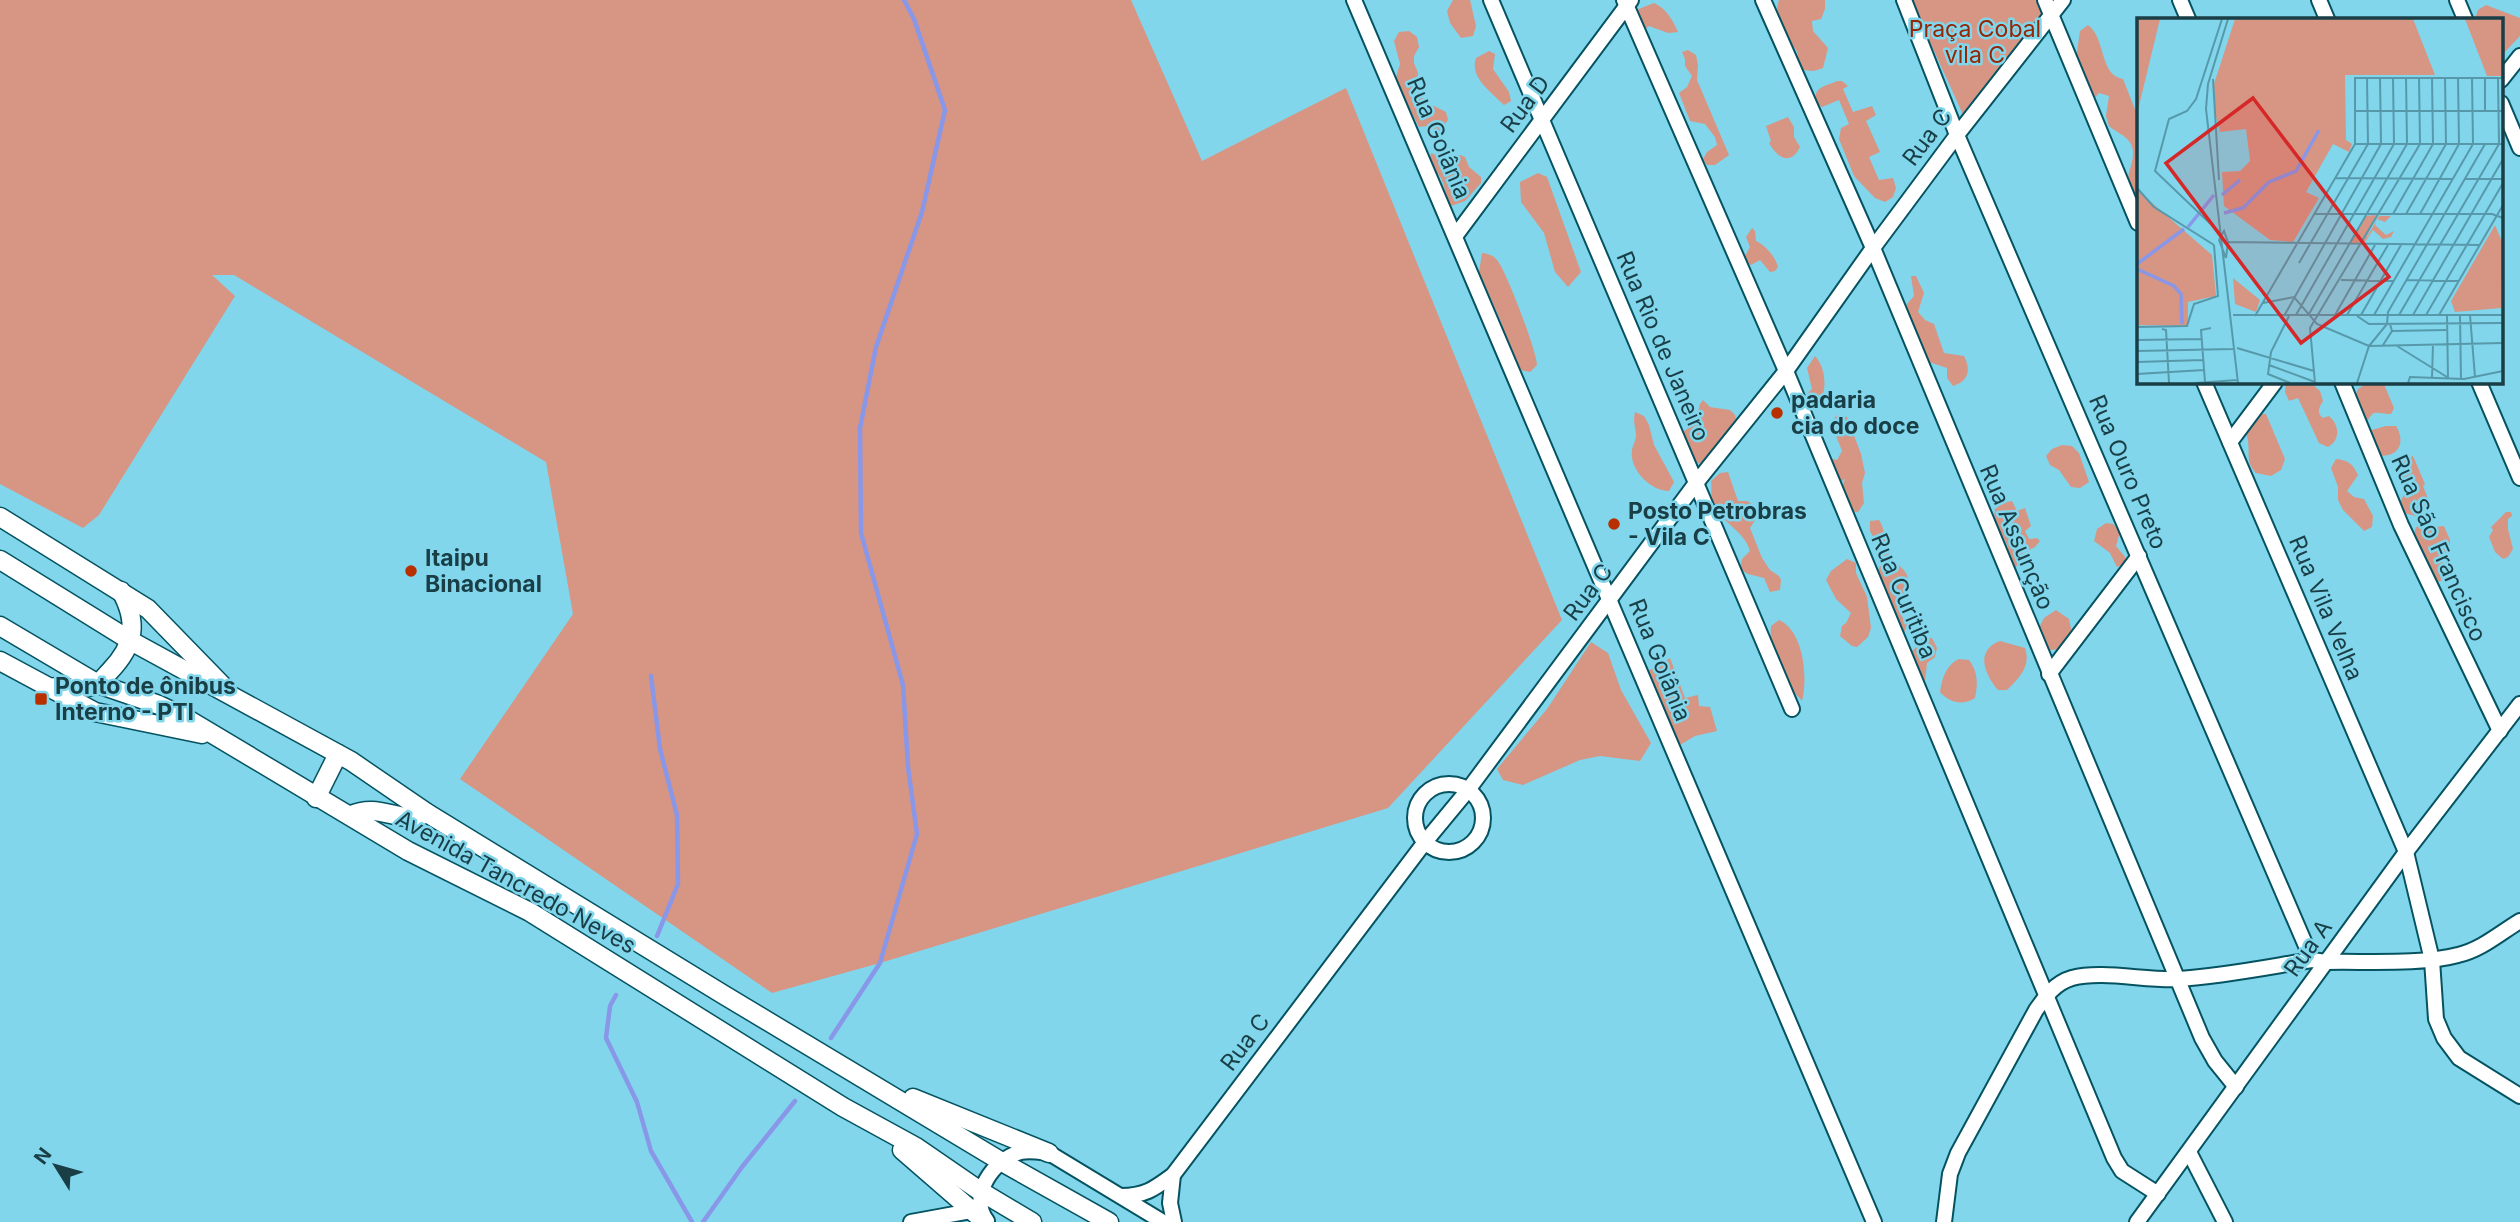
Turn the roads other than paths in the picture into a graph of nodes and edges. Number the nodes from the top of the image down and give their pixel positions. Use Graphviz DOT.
graph roads {
  1 [pos="1354,0"];
  2 [pos="1491,0"];
  3 [pos="1763,0"];
  4 [pos="1904,0"];
  5 [pos="2045,0"];
  6 [pos="2063,0"];
  7 [pos="2180,0"];
  8 [pos="2319,0"];
  9 [pos="2456,0"];
  10 [pos="1627,2"];
  11 [pos="2052,15"];
  12 [pos="2188,18"];
  13 [pos="2327,18"];
  14 [pos="2465,18"];
  15 [pos="2520,56"];
  16 [pos="2502,79"];
  17 [pos="2502,105"];
  18 [pos="1542,120"];
  19 [pos="1957,135"];
  20 [pos="2520,148"];
  21 [pos="2137,221"];
  22 [pos="1456,235"];
  23 [pos="1873,248"];
  24 [pos="1786,371"];
  25 [pos="2204,383"];
  26 [pos="2274,383"];
  27 [pos="2342,383"];
  28 [pos="2479,383"];
  29 [pos="2230,442"];
  30 [pos="2520,478"];
  31 [pos="1696,483"];
  32 [pos="2,518"];
  33 [pos="2139,556"];
  34 [pos="0,560"];
  35 [pos="121,590"];
  36 [pos="1611,600"];
  37 [pos="0,626"];
  38 [pos="131,641"];
  39 [pos="0,661"];
  40 [pos="2049,674"];
  41 [pos="98,684"];
  42 [pos="48,687"];
  43 [pos="234,698"];
  44 [pos="2520,704"];
  45 [pos="1792,709"];
  46 [pos="2500,731"];
  47 [pos="212,736"];
  48 [pos="338,754"];
  49 [pos="1468,790"];
  50 [pos="316,798"];
  51 [pos="427,813"];
  52 [pos="351,815"];
  53 [pos="1425,842"];
  54 [pos="2406,852"];
  55 [pos="2520,920"];
  56 [pos="2432,960"];
  57 [pos="2319,961"];
  58 [pos="2177,979"];
  59 [pos="2046,996"];
  60 [pos="865,1080"];
  61 [pos="2236,1087"];
  62 [pos="2520,1096"];
  63 [pos="843,1107"];
  64 [pos="2189,1152"];
  65 [pos="1049,1153"];
  66 [pos="1002,1161"];
  67 [pos="1172,1175"];
  68 [pos="979,1191"];
  69 [pos="2158,1194"];
  70 [pos="1121,1196"];
  71 [pos="981,1218"];
  72 [pos="911,1222"];
  73 [pos="1032,1222"];
  74 [pos="1109,1222"];
  75 [pos="1163,1222"];
  76 [pos="1174,1222"];
  77 [pos="1874,1222"];
  78 [pos="1944,1222"];
  79 [pos="2137,1222"];
  80 [pos="2225,1222"];
  1 -- 22 [label="street, Rua Goiânia"];
  2 -- 18 [label="street, Rua Rio de Janeiro"];
  3 -- 23 [label="street, Rua Assunção"];
  4 -- 19 [label="street, Rua Ouro Preto"];
  5 -- 11 [label="street"];
  6 -- 11 [label="street, Rua C"];
  7 -- 12 [label="street"];
  8 -- 13 [label="street"];
  9 -- 14 [label="street"];
  10 -- 18 [label="street, Rua D"];
  10 -- 24 [label="street, Rua Curitiba"];
  11 -- 19 [label="street, Rua C"];
  11 -- 21 [label="street"];
  15 -- 16 [label="street"];
  17 -- 20 [label="street"];
  18 -- 22 [label="street, Rua D"];
  18 -- 31 [label="street, Rua Rio de Janeiro"];
  19 -- 23 [label="street, Rua C"];
  19 -- 33 [label="street, Rua Ouro Preto"];
  22 -- 36 [label="street, Rua Goiânia"];
  23 -- 24 [label="street, Rua C"];
  23 -- 40 [label="street, Rua Assunção"];
  24 -- 31 [label="street, Rua C"];
  24 -- 59 [label="street, Rua Curitiba"];
  25 -- 29 [label="street, Rua Vila Velha"];
  26 -- 29 [label="street"];
  27 -- 46 [label="street, Rua São Francisco"];
  28 -- 30 [label="street"];
  29 -- 54 [label="street, Rua Vila Velha"];
  31 -- 36 [label="street, Rua C"];
  31 -- 45 [label="street, Rua Rio de Janeiro"];
  32 -- 35 [label="main road"];
  33 -- 40 [label="street"];
  33 -- 57 [label="street, Rua Ouro Preto"];
  34 -- 38 [label="main road"];
  35 -- 38 [label="main road"];
  35 -- 43 [label="main road"];
  36 -- 49 [label="street, Rua C"];
  36 -- 77 [label="street, Rua Goiânia"];
  37 -- 41 [label="main road, Avenida Tancredo Neves"];
  38 -- 41 [label="main road"];
  38 -- 43 [label="main road, Avenida Tancredo Neves"];
  39 -- 42 [label="main road"];
  40 -- 58 [label="street, Rua Assunção"];
  41 -- 42 [label="main road"];
  41 -- 47 [label="main road, Avenida Tancredo Neves"];
  42 -- 47 [label="main road"];
  43 -- 48 [label="main road, Avenida Tancredo Neves"];
  44 -- 46 [label="street, Rua A"];
  46 -- 54 [label="street, Rua A"];
  47 -- 50 [label="main road, Avenida Tancredo Neves"];
  48 -- 50 [label="main road"];
  48 -- 51 [label="main road, Avenida Tancredo Neves"];
  49 -- 53 [label="street, Rua C"];
  49 -- 53 [label="street"];
  49 -- 53 [label="street"];
  50 -- 52 [label="main road, Avenida Tancredo Neves"];
  51 -- 52 [label="main road"];
  51 -- 60 [label="main road, Avenida Tancredo Neves"];
  52 -- 63 [label="main road, Avenida Tancredo Neves"];
  53 -- 67 [label="street, Rua C"];
  54 -- 56 [label="street, Rua Vila Velha"];
  54 -- 57 [label="street, Rua A"];
  55 -- 56 [label="street"];
  56 -- 57 [label="street"];
  56 -- 62 [label="street, Rua Vila Velha"];
  57 -- 58 [label="street"];
  57 -- 61 [label="street, Rua A"];
  58 -- 59 [label="street"];
  58 -- 61 [label="street, Rua Assunção"];
  59 -- 69 [label="street, Rua Curitiba"];
  59 -- 78 [label="street"];
  60 -- 65 [label="main road"];
  60 -- 66 [label="main road, Avenida Tancredo Neves"];
  61 -- 64 [label="street, Rua A"];
  63 -- 68 [label="main road, Avenida Tancredo Neves"];
  63 -- 71 [label="main road"];
  64 -- 69 [label="street, Rua A"];
  64 -- 80 [label="street"];
  65 -- 66 [label="street"];
  65 -- 70 [label="street"];
  66 -- 68 [label="street"];
  66 -- 74 [label="main road, Avenida Tancredo Neves"];
  67 -- 70 [label="street, Rua C"];
  67 -- 76 [label="street"];
  68 -- 71 [label="street"];
  68 -- 73 [label="main road, Avenida Tancredo Neves"];
  69 -- 79 [label="street, Rua A"];
  70 -- 75 [label="street"];
  71 -- 72 [label="street"];
}
